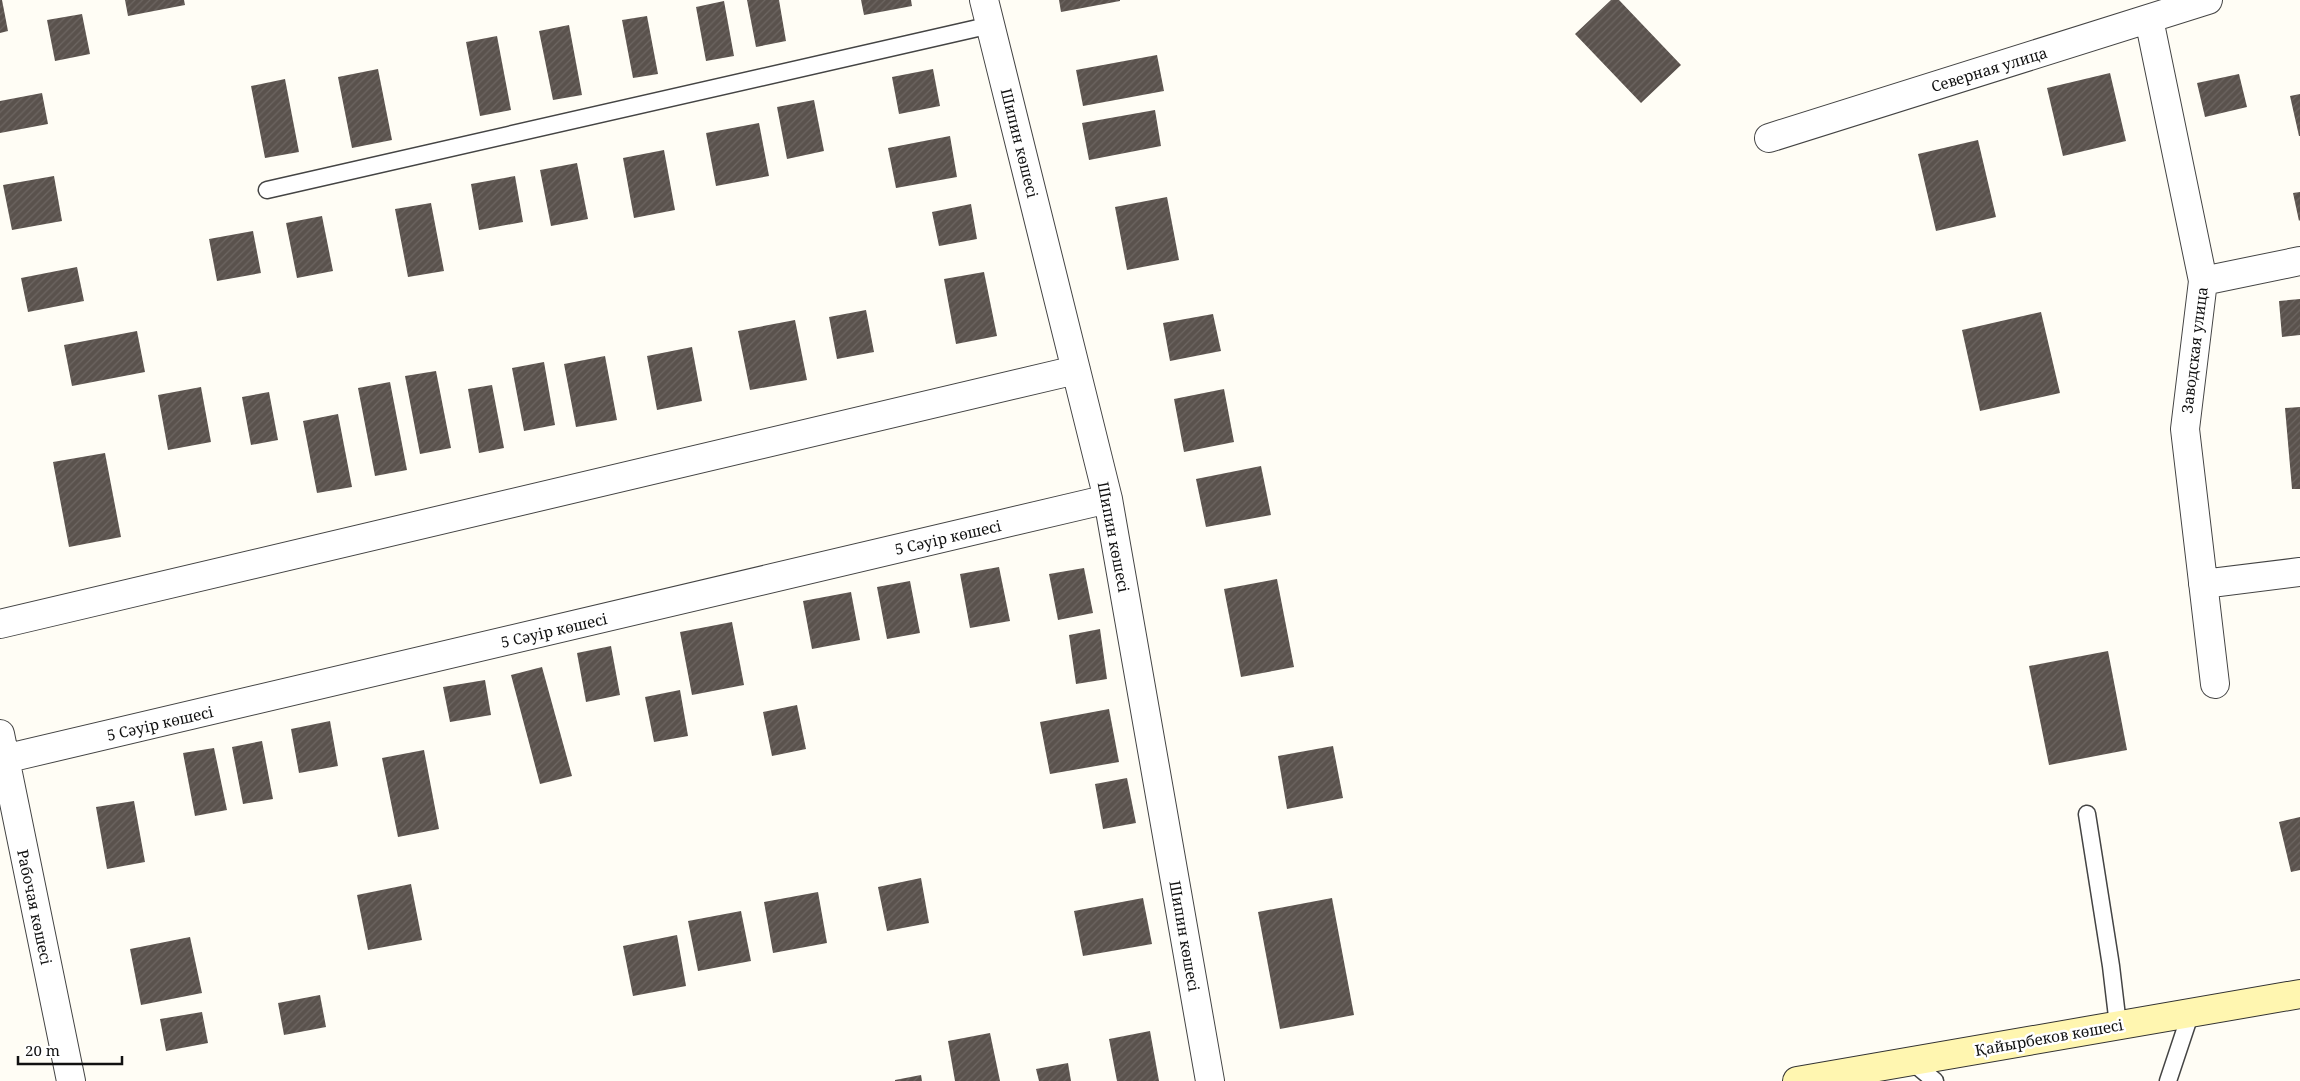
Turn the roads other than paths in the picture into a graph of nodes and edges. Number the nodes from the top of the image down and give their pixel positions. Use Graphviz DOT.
graph roads {
  1 [pos="2208,0"];
  2 [pos="988,13"];
  3 [pos="2149,19"];
  4 [pos="1770,138"];
  5 [pos="267,190"];
  6 [pos="2300,261"];
  7 [pos="2203,282"];
  8 [pos="1076,370"];
  9 [pos="1108,499"];
  10 [pos="2300,572"];
  11 [pos="2203,584"];
  12 [pos="0,624"];
  13 [pos="2215,684"];
  14 [pos="2,751"];
  15 [pos="2088,814"];
  16 [pos="2300,994"];
  17 [pos="2191,1012"];
  18 [pos="2118,1025"];
  19 [pos="1911,1061"];
  20 [pos="71,1081"];
  21 [pos="1210,1081"];
  22 [pos="1797,1081"];
  23 [pos="1935,1081"];
  24 [pos="2168,1081"];
  1 -- 3 [label="street, Северная улица"];
  2 -- 5 [label="lane"];
  2 -- 8 [label="street, Шипин көшесі"];
  3 -- 4 [label="street, Северная улица"];
  3 -- 7 [label="street, Заводская улица"];
  6 -- 7 [label="street"];
  7 -- 11 [label="street, Заводская улица"];
  8 -- 9 [label="street, Шипин көшесі"];
  8 -- 12 [label="street"];
  9 -- 14 [label="street, 5 Сәуір көшесі"];
  9 -- 21 [label="street, Шипин көшесі"];
  10 -- 11 [label="street"];
  11 -- 13 [label="street, Заводская улица"];
  14 -- 20 [label="street, Рабочая көшесі"];
  15 -- 18 [label="lane"];
  16 -- 17 [label="main road, Қайырбеков көшесі"];
  17 -- 18 [label="main road, Қайырбеков көшесі"];
  17 -- 24 [label="lane"];
  18 -- 19 [label="main road, Қайырбеков көшесі"];
  19 -- 22 [label="main road, Қайырбеков көшесі"];
  19 -- 23 [label="lane"];
}
